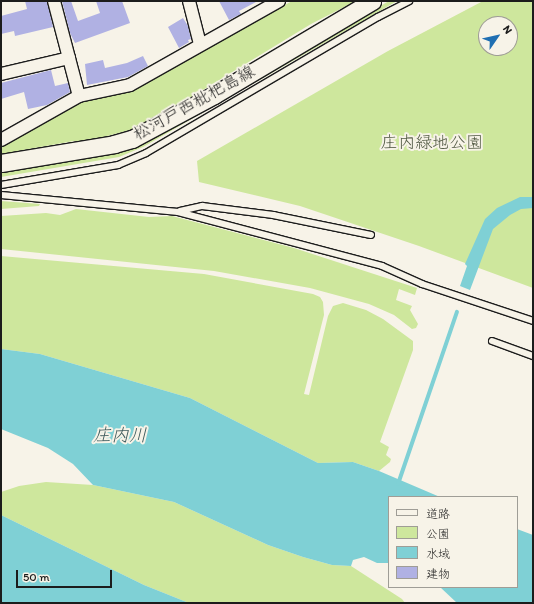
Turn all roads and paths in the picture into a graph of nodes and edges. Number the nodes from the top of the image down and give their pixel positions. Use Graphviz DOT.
graph roads {
  1 [pos="54,1"];
  2 [pos="189,1"];
  3 [pos="279,1"];
  4 [pos="372,1"];
  5 [pos="409,1"];
  6 [pos="200,44"];
  7 [pos="69,58"];
  8 [pos="1,74"];
  9 [pos="79,96"];
  10 [pos="1,140"];
  11 [pos="1,163"];
  12 [pos="1,185"];
  13 [pos="1,195"];
  14 [pos="178,212"];
  15 [pos="371,235"];
  16 [pos="533,322"];
  17 [pos="492,341"];
  18 [pos="533,356"];
  1 -- 7 [label="street"];
  2 -- 6 [label="street"];
  3 -- 6 [label="street"];
  4 -- 11 [label="main road, 松河戸西枇杷島線"];
  5 -- 12 [label="lane"];
  6 -- 9 [label="street"];
  7 -- 8 [label="street"];
  7 -- 9 [label="street"];
  9 -- 10 [label="street"];
  13 -- 14 [label="lane"];
  14 -- 15 [label="lane"];
  14 -- 16 [label="lane"];
  17 -- 18 [label="lane"];
}
